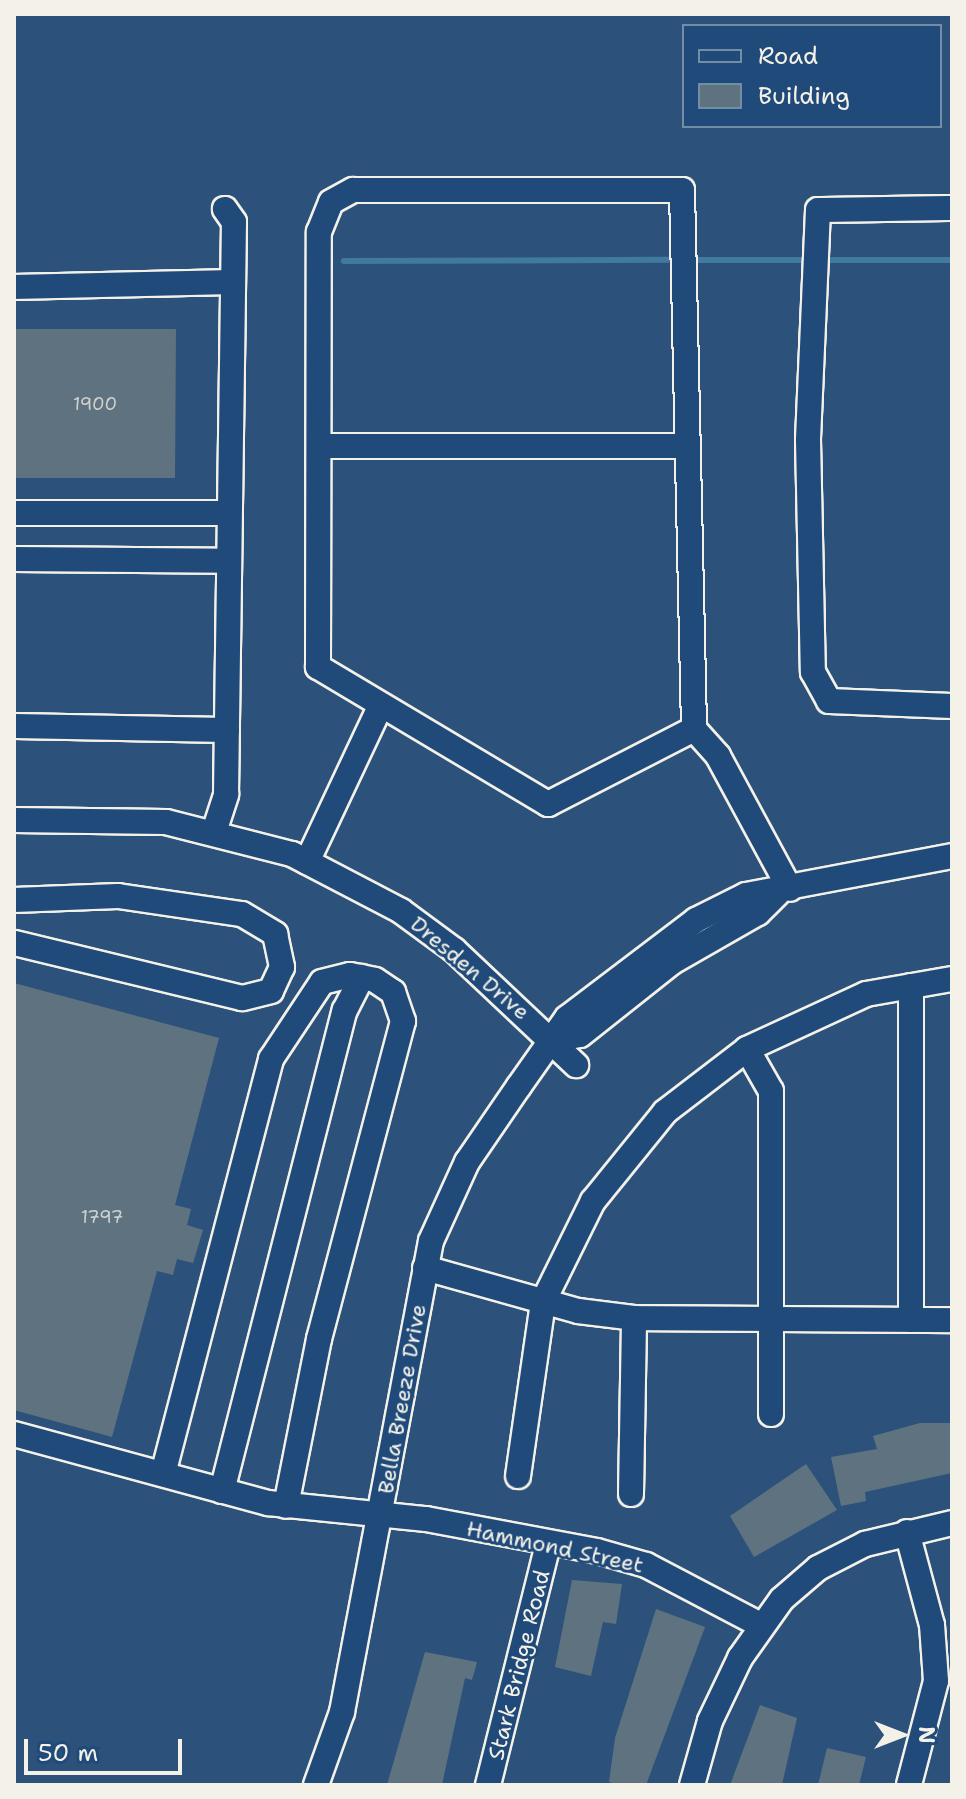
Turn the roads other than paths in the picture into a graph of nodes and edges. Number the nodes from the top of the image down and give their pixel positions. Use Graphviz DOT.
graph roads {
  1 [pos="952,208"];
  2 [pos="225,209"];
  3 [pos="232,282"];
  4 [pos="14,287"];
  5 [pos="320,446"];
  6 [pos="688,446"];
  7 [pos="14,513"];
  8 [pos="229,513"];
  9 [pos="14,559"];
  10 [pos="228,561"];
  11 [pos="952,706"];
  12 [pos="379,709"];
  13 [pos="14,726"];
  14 [pos="694,729"];
  15 [pos="227,730"];
  16 [pos="14,820"];
  17 [pos="214,832"];
  18 [pos="952,856"];
  19 [pos="307,862"];
  20 [pos="784,891"];
  21 [pos="14,900"];
  22 [pos="14,943"];
  23 [pos="362,977"];
  24 [pos="952,979"];
  25 [pos="911,986"];
  26 [pos="554,1040"];
  27 [pos="747,1049"];
  28 [pos="576,1065"];
  29 [pos="425,1268"];
  30 [pos="543,1302"];
  31 [pos="634,1318"];
  32 [pos="772,1319"];
  33 [pos="911,1320"];
  34 [pos="952,1320"];
  35 [pos="771,1414"];
  36 [pos="14,1434"];
  37 [pos="163,1474"];
  38 [pos="518,1476"];
  39 [pos="222,1491"];
  40 [pos="631,1494"];
  41 [pos="286,1506"];
  42 [pos="382,1520"];
  43 [pos="952,1523"];
  44 [pos="907,1532"];
  45 [pos="548,1544"];
  46 [pos="762,1626"];
  47 [pos="316,1785"];
  48 [pos="488,1785"];
  49 [pos="692,1785"];
  50 [pos="909,1785"];
  1 -- 11 [label="street"];
  2 -- 3 [label="street"];
  3 -- 4 [label="street"];
  3 -- 8 [label="street"];
  5 -- 6 [label="street"];
  5 -- 6 [label="street"];
  5 -- 12 [label="street"];
  6 -- 14 [label="street"];
  7 -- 8 [label="street"];
  8 -- 10 [label="street"];
  9 -- 10 [label="street"];
  10 -- 15 [label="street"];
  12 -- 14 [label="street"];
  12 -- 19 [label="street"];
  13 -- 15 [label="street"];
  14 -- 20 [label="street"];
  15 -- 17 [label="street"];
  16 -- 17 [label="street, Dresden Drive"];
  17 -- 19 [label="street, Dresden Drive"];
  18 -- 20 [label="street"];
  19 -- 26 [label="street, Dresden Drive"];
  20 -- 26 [label="street"];
  21 -- 22 [label="street"];
  23 -- 37 [label="street"];
  23 -- 39 [label="street"];
  23 -- 41 [label="street"];
  24 -- 25 [label="street"];
  25 -- 27 [label="street"];
  25 -- 33 [label="street"];
  26 -- 28 [label="street, Dresden Drive"];
  26 -- 29 [label="street, Bella Breeze Drive"];
  27 -- 30 [label="street"];
  27 -- 32 [label="street"];
  29 -- 30 [label="street"];
  29 -- 42 [label="street, Bella Breeze Drive"];
  30 -- 31 [label="street"];
  30 -- 38 [label="street"];
  31 -- 32 [label="street"];
  31 -- 40 [label="street"];
  32 -- 33 [label="street"];
  32 -- 35 [label="street"];
  33 -- 34 [label="street"];
  36 -- 37 [label="street, Hammond Street"];
  37 -- 39 [label="street, Hammond Street"];
  39 -- 41 [label="street, Hammond Street"];
  41 -- 42 [label="street, Hammond Street"];
  42 -- 45 [label="street, Hammond Street"];
  42 -- 47 [label="street, Bella Breeze Drive"];
  43 -- 44 [label="street"];
  44 -- 46 [label="street"];
  44 -- 50 [label="street"];
  45 -- 46 [label="street, Hammond Street"];
  45 -- 48 [label="street, Stark Bridge Road"];
  46 -- 49 [label="street"];
}
